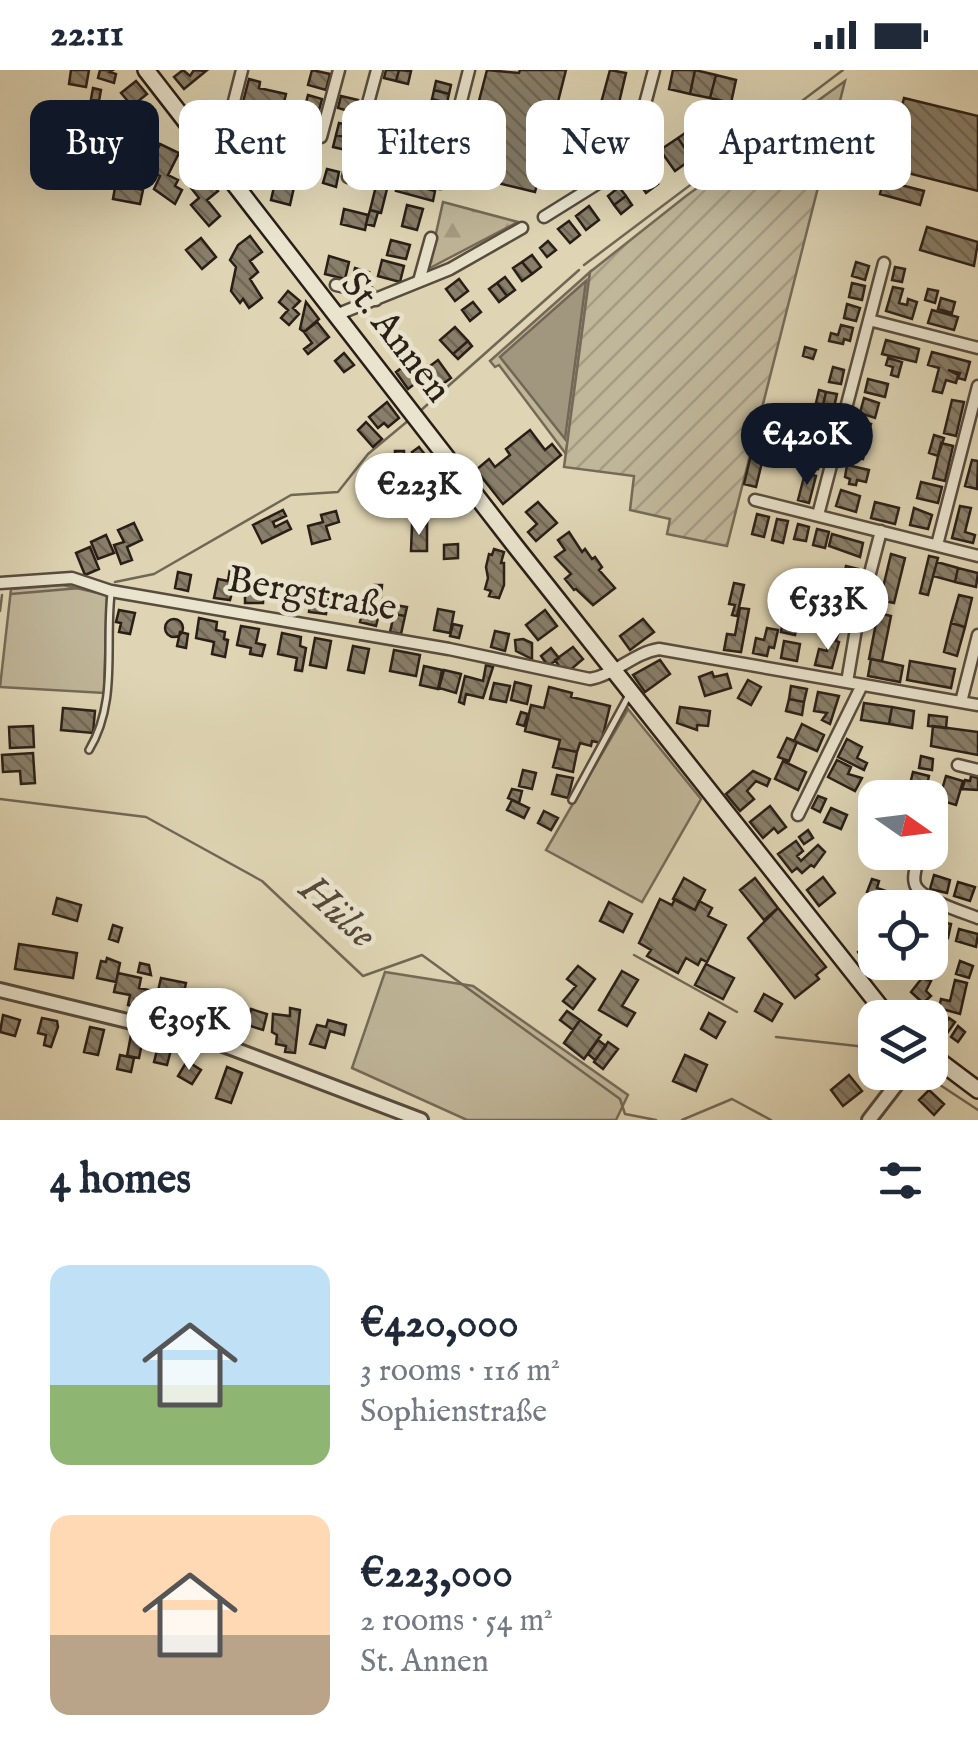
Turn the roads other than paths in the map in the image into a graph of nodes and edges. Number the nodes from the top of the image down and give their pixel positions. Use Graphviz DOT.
graph roads {
  1 [pos="146,70"];
  2 [pos="242,70"];
  3 [pos="339,70"];
  4 [pos="377,70"];
  5 [pos="469,70"];
  6 [pos="654,70"];
  7 [pos="234,100"];
  8 [pos="369,100"];
  9 [pos="462,100"];
  10 [pos="179,112"];
  11 [pos="322,133"];
  12 [pos="240,190"];
  13 [pos="544,217"];
  14 [pos="522,228"];
  15 [pos="431,238"];
  16 [pos="884,264"];
  17 [pos="420,281"];
  18 [pos="336,284"];
  19 [pos="376,300"];
  20 [pos="336,315"];
  21 [pos="870,320"];
  22 [pos="978,348"];
  23 [pos="978,386"];
  24 [pos="756,500"];
  25 [pos="818,515"];
  26 [pos="880,530"];
  27 [pos="937,545"];
  28 [pos="978,556"];
  29 [pos="0,583"];
  30 [pos="111,591"];
  31 [pos="978,635"];
  32 [pos="612,670"];
  33 [pos="847,682"];
  34 [pos="862,685"];
  35 [pos="631,693"];
  36 [pos="960,702"];
  37 [pos="978,705"];
  38 [pos="89,750"];
  39 [pos="958,765"];
  40 [pos="978,770"];
  41 [pos="572,800"];
  42 [pos="798,815"];
  43 [pos="916,870"];
  44 [pos="978,918"];
  45 [pos="0,990"];
  46 [pos="875,1000"];
  47 [pos="948,1068"];
  48 [pos="892,1090"];
  49 [pos="978,1090"];
  50 [pos="421,1120"];
  51 [pos="869,1120"];
  1 -- 10 [label="main road, St. Annen"];
  2 -- 7 [label="street"];
  3 -- 11 [label="street"];
  4 -- 8 [label="street"];
  5 -- 9 [label="street"];
  6 -- 13 [label="street"];
  12 -- 20 [label="main road, St. Annen"];
  14 -- 17 [label="street"];
  15 -- 17 [label="street"];
  16 -- 21 [label="street"];
  17 -- 19 [label="street"];
  18 -- 19 [label="street"];
  19 -- 20 [label="street"];
  20 -- 32 [label="main road, St. Annen"];
  21 -- 22 [label="street"];
  21 -- 25 [label="street"];
  23 -- 27 [label="street"];
  24 -- 25 [label="street"];
  25 -- 26 [label="street"];
  26 -- 27 [label="street"];
  26 -- 33 [label="street"];
  27 -- 28 [label="street"];
  29 -- 30 [label="street, Bergstraße"];
  30 -- 32 [label="street, Bergstraße"];
  30 -- 38 [label="lane"];
  31 -- 36 [label="street"];
  32 -- 33 [label="street"];
  32 -- 35 [label="main road, St. Annen"];
  33 -- 34 [label="street"];
  34 -- 36 [label="street"];
  34 -- 42 [label="street"];
  35 -- 41 [label="lane"];
  35 -- 46 [label="main road, St. Annen"];
  36 -- 37 [label="street"];
  39 -- 40 [label="street"];
  43 -- 44 [label="street"];
  45 -- 50 [label="street"];
  47 -- 49 [label="main road"];
  48 -- 51 [label="street"];
}
